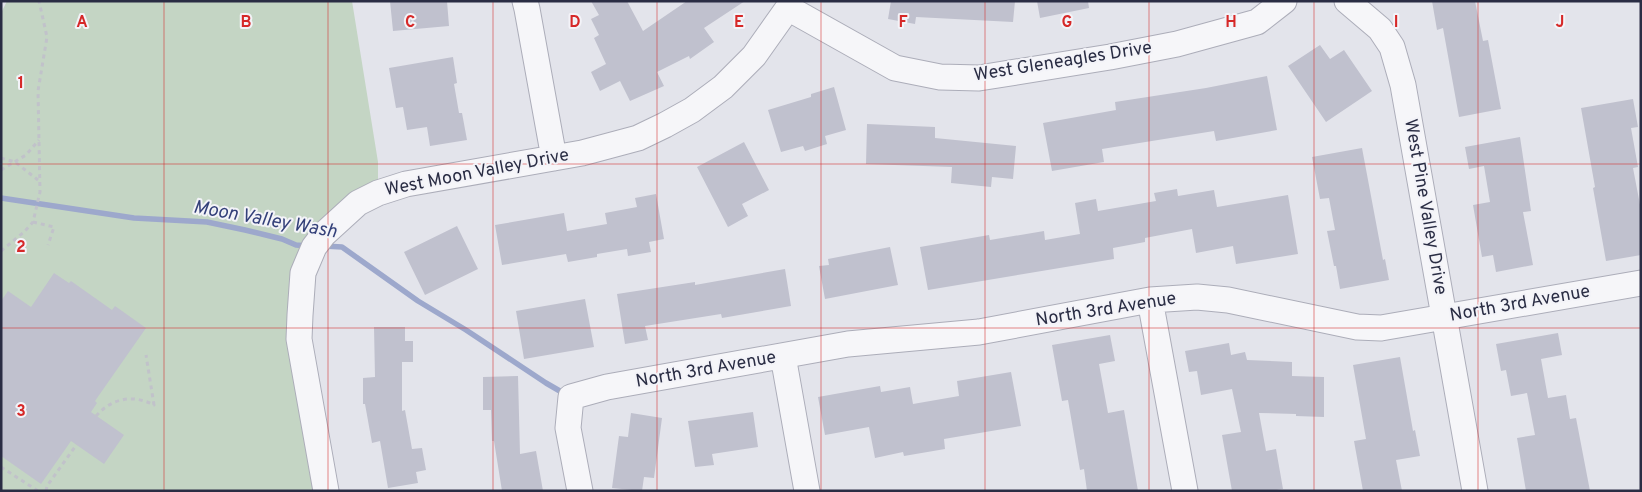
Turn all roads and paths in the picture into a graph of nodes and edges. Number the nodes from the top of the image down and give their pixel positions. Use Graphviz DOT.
graph roads {
  1 [pos="39,1"];
  2 [pos="524,1"];
  3 [pos="1284,1"];
  4 [pos="1347,1"];
  5 [pos="790,5"];
  6 [pos="39,140"];
  7 [pos="1,158"];
  8 [pos="554,158"];
  9 [pos="15,162"];
  10 [pos="1,170"];
  11 [pos="39,180"];
  12 [pos="33,221"];
  13 [pos="48,245"];
  14 [pos="1,251"];
  15 [pos="1641,283"];
  16 [pos="1150,300"];
  17 [pos="1445,317"];
  18 [pos="146,355"];
  19 [pos="783,356"];
  20 [pos="96,416"];
  21 [pos="76,444"];
  22 [pos="1,467"];
  23 [pos="38,491"];
  24 [pos="46,491"];
  25 [pos="326,491"];
  26 [pos="580,491"];
  27 [pos="808,491"];
  28 [pos="1185,491"];
  29 [pos="1475,491"];
  1 -- 6 [label="path"];
  2 -- 8 [label="street"];
  3 -- 5 [label="street, West Gleneagles Drive"];
  4 -- 17 [label="street, West Pine Valley Drive"];
  5 -- 8 [label="street, West Moon Valley Drive"];
  6 -- 9 [label="path"];
  6 -- 11 [label="path"];
  7 -- 9 [label="path"];
  8 -- 25 [label="street, West Moon Valley Drive"];
  9 -- 10 [label="path"];
  9 -- 11 [label="path"];
  11 -- 12 [label="path"];
  12 -- 13 [label="path"];
  12 -- 14 [label="path"];
  15 -- 17 [label="street, North 3rd Avenue"];
  16 -- 17 [label="street, North 3rd Avenue"];
  16 -- 19 [label="street, North 3rd Avenue"];
  16 -- 28 [label="street"];
  17 -- 29 [label="street, West Pine Valley Drive"];
  18 -- 20 [label="path"];
  19 -- 26 [label="street, North 3rd Avenue"];
  19 -- 27 [label="street"];
  21 -- 24 [label="path"];
  22 -- 23 [label="path"];
}
